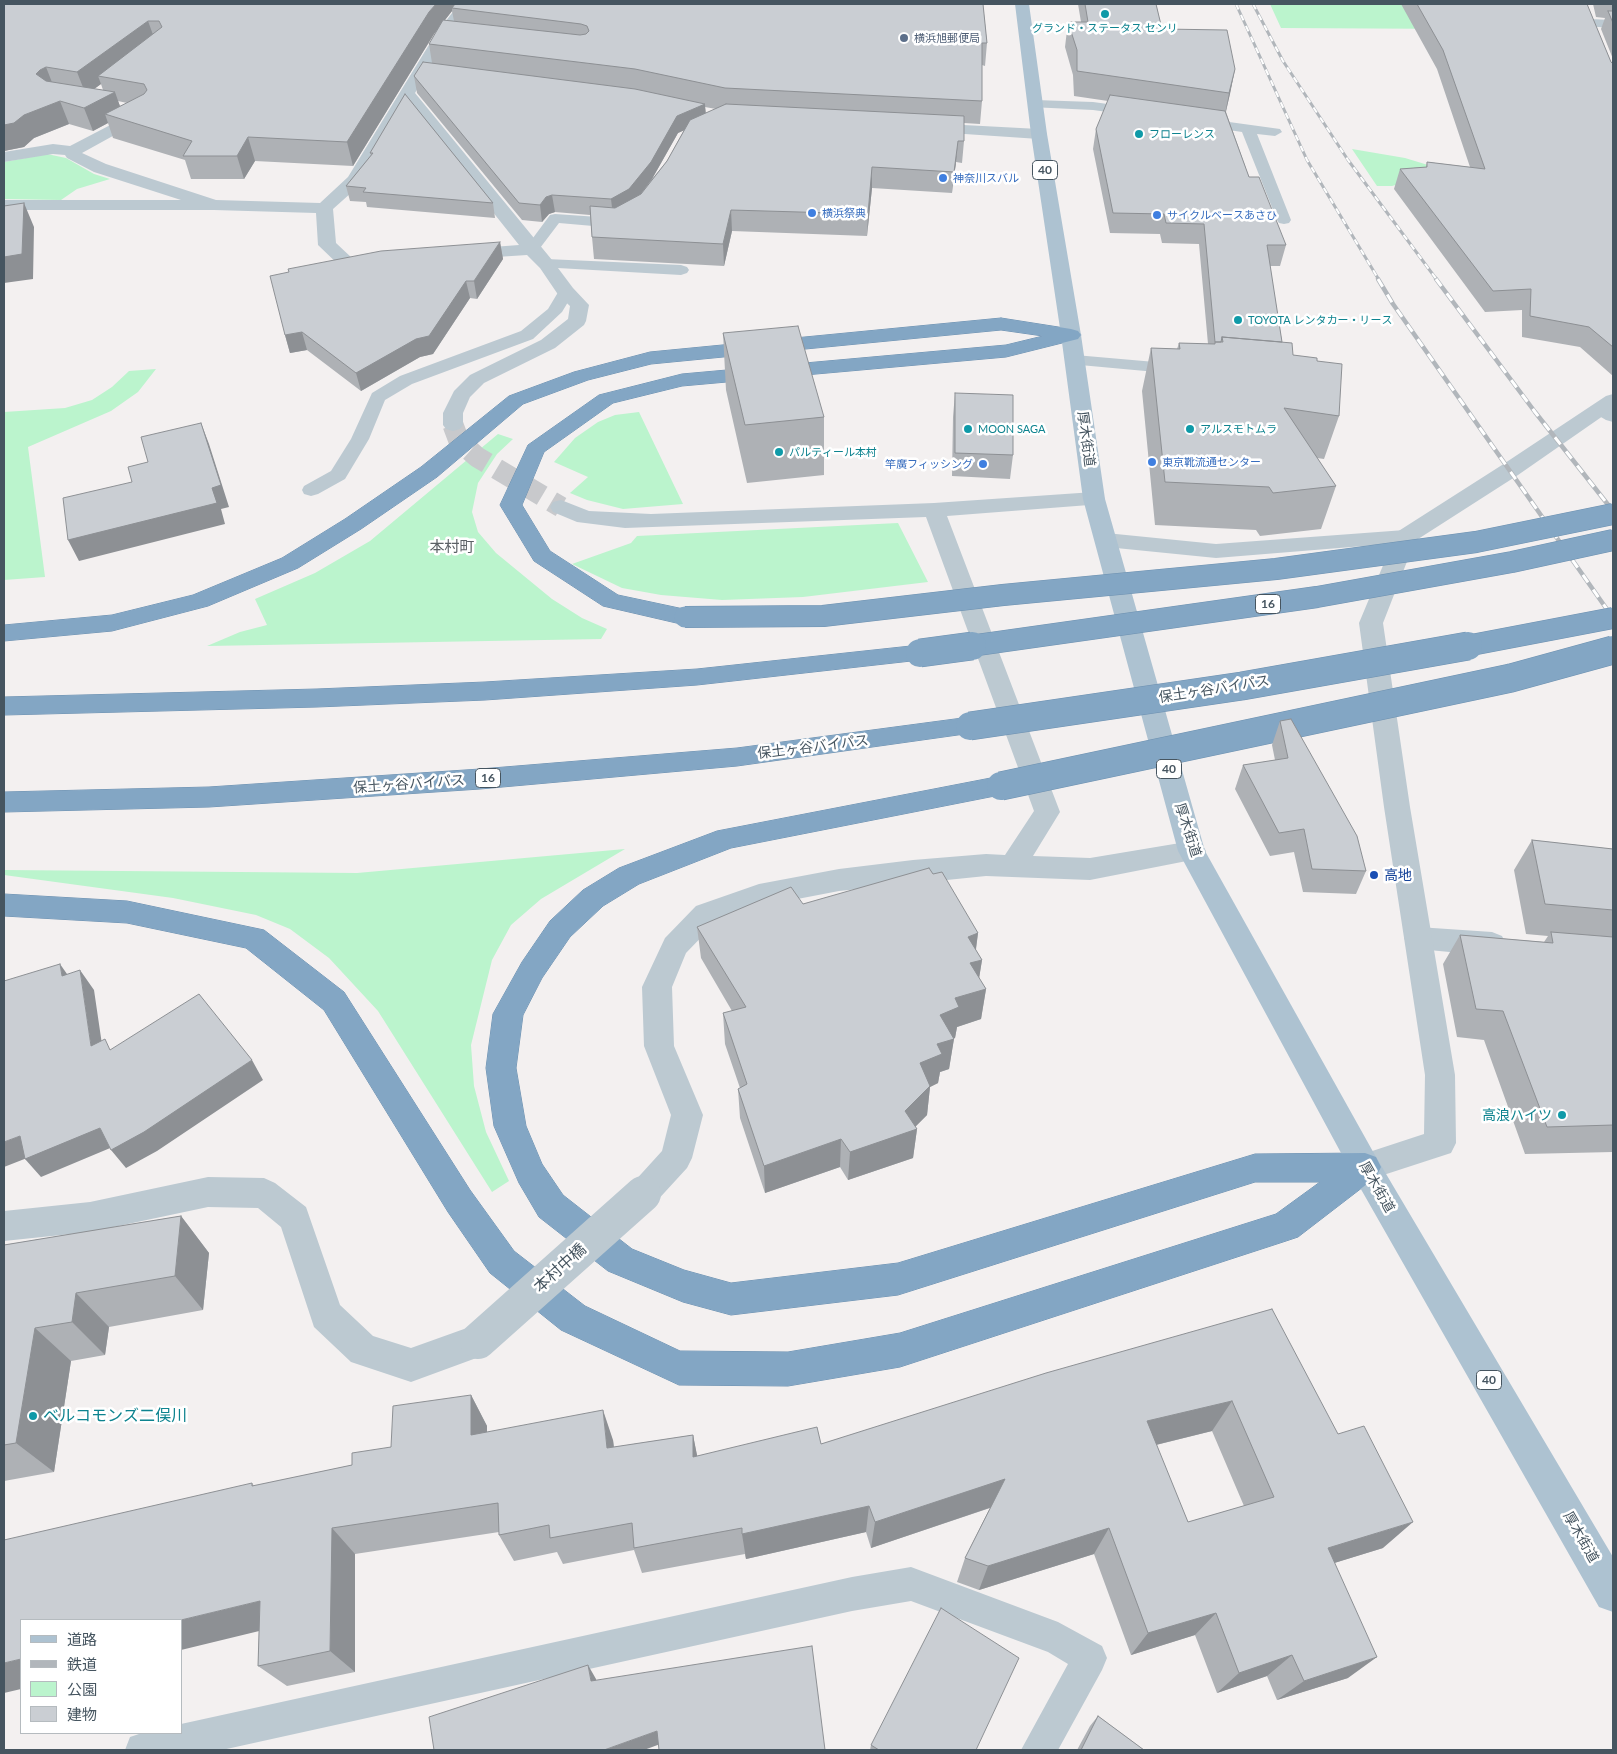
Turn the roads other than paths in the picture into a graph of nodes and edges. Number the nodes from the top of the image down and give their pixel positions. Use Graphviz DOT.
graph roads {
  1 [pos="466,4"];
  2 [pos="1022,4"];
  3 [pos="1613,24"];
  4 [pos="442,35"];
  5 [pos="461,38"];
  6 [pos="1596,41"];
  7 [pos="422,71"];
  8 [pos="442,73"];
  9 [pos="408,95"];
  10 [pos="1035,104"];
  11 [pos="116,108"];
  12 [pos="1151,114"];
  13 [pos="1190,120"];
  14 [pos="912,128"];
  15 [pos="1248,129"];
  16 [pos="1275,132"];
  17 [pos="1039,134"];
  18 [pos="73,151"];
  19 [pos="4,157"];
  20 [pos="214,205"];
  21 [pos="4,206"];
  22 [pos="324,208"];
  23 [pos="637,212"];
  24 [pos="1284,220"];
  25 [pos="532,248"];
  26 [pos="445,256"];
  27 [pos="397,260"];
  28 [pos="546,264"];
  29 [pos="681,270"];
  30 [pos="566,292"];
  31 [pos="1071,335"];
  32 [pos="1075,360"];
  33 [pos="1192,371"];
  34 [pos="1609,408"];
  35 [pos="453,425"];
  36 [pos="312,490"];
  37 [pos="1094,499"];
  38 [pos="561,507"];
  39 [pos="934,510"];
  40 [pos="1613,514"];
  41 [pos="1405,537"];
  42 [pos="1106,540"];
  43 [pos="1613,540"];
  44 [pos="1613,618"];
  45 [pos="4,633"];
  46 [pos="1613,650"];
  47 [pos="4,706"];
  48 [pos="4,802"];
  49 [pos="1192,851"];
  50 [pos="1012,867"];
  51 [pos="4,905"];
  52 [pos="1418,938"];
  53 [pos="1516,946"];
  54 [pos="1365,1167"];
  55 [pos="4,1226"];
  56 [pos="1613,1593"];
  57 [pos="143,1750"];
  58 [pos="1040,1750"];
  1 -- 4 [label="street"];
  2 -- 10 [label="main road, 厚木街道 / 40"];
  3 -- 6 [label="street"];
  4 -- 5 [label="street"];
  4 -- 7 [label="street"];
  7 -- 8 [label="street"];
  7 -- 9 [label="street"];
  9 -- 22 [label="street"];
  9 -- 25 [label="street"];
  10 -- 12 [label="lane"];
  10 -- 17 [label="main road, 厚木街道 / 40"];
  11 -- 18 [label="street"];
  13 -- 15 [label="lane"];
  14 -- 17 [label="street"];
  15 -- 16 [label="lane"];
  15 -- 24 [label="lane"];
  17 -- 31 [label="main road, 厚木街道 / 40"];
  18 -- 19 [label="street"];
  18 -- 20 [label="street"];
  20 -- 21 [label="street"];
  20 -- 22 [label="street"];
  22 -- 27 [label="street"];
  23 -- 25 [label="lane"];
  25 -- 26 [label="street"];
  25 -- 28 [label="street"];
  28 -- 29 [label="lane"];
  28 -- 30 [label="street"];
  30 -- 35 [label="street"];
  30 -- 36 [label="lane"];
  31 -- 32 [label="main road, 厚木街道 / 40"];
  31 -- 40 [label="highway, bridge"];
  31 -- 45 [label="highway"];
  32 -- 33 [label="lane"];
  32 -- 37 [label="main road, 厚木街道 / 40"];
  34 -- 41 [label="street"];
  37 -- 39 [label="street"];
  37 -- 42 [label="main road, 厚木街道 / 40"];
  38 -- 39 [label="street"];
  39 -- 50 [label="street"];
  41 -- 42 [label="street"];
  41 -- 52 [label="street"];
  42 -- 49 [label="main road, 厚木街道 / 40"];
  43 -- 47 [label="highway, 16, bridge"];
  44 -- 48 [label="highway, 保土ヶ谷バイパス / 16, bridge"];
  46 -- 54 [label="highway, bridge"];
  49 -- 50 [label="street, 本村中橋"];
  49 -- 54 [label="main road, 厚木街道 / 40"];
  50 -- 55 [label="street, 本村中橋, bridge"];
  51 -- 54 [label="highway"];
  52 -- 53 [label="street"];
  52 -- 54 [label="street"];
  54 -- 56 [label="main road, 厚木街道 / 40"];
  57 -- 58 [label="lane"];
}
